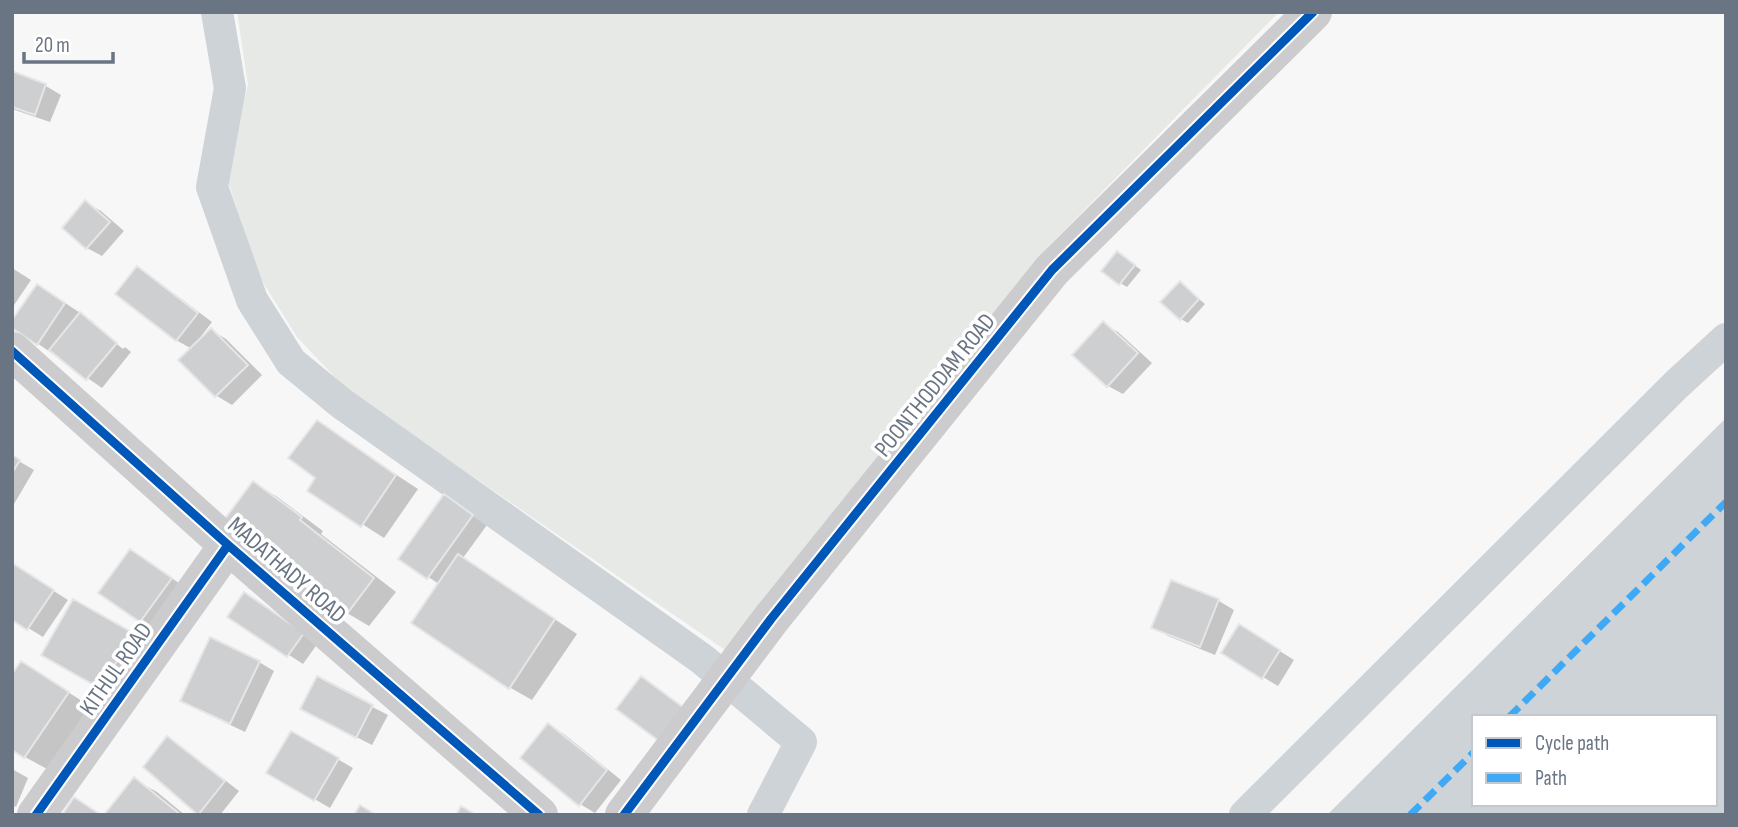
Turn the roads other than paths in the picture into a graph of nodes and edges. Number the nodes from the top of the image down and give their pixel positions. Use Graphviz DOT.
graph roads {
  1 [pos="1313,12"];
  2 [pos="12,351"];
  3 [pos="228,545"];
  4 [pos="36,815"];
  5 [pos="539,815"];
  6 [pos="624,815"];
  1 -- 6 [label="street, POONTHODDAM ROAD"];
  2 -- 3 [label="street, MADATHADY ROAD"];
  3 -- 4 [label="street, KITHUL ROAD"];
  3 -- 5 [label="street, MADATHADY ROAD"];
}
